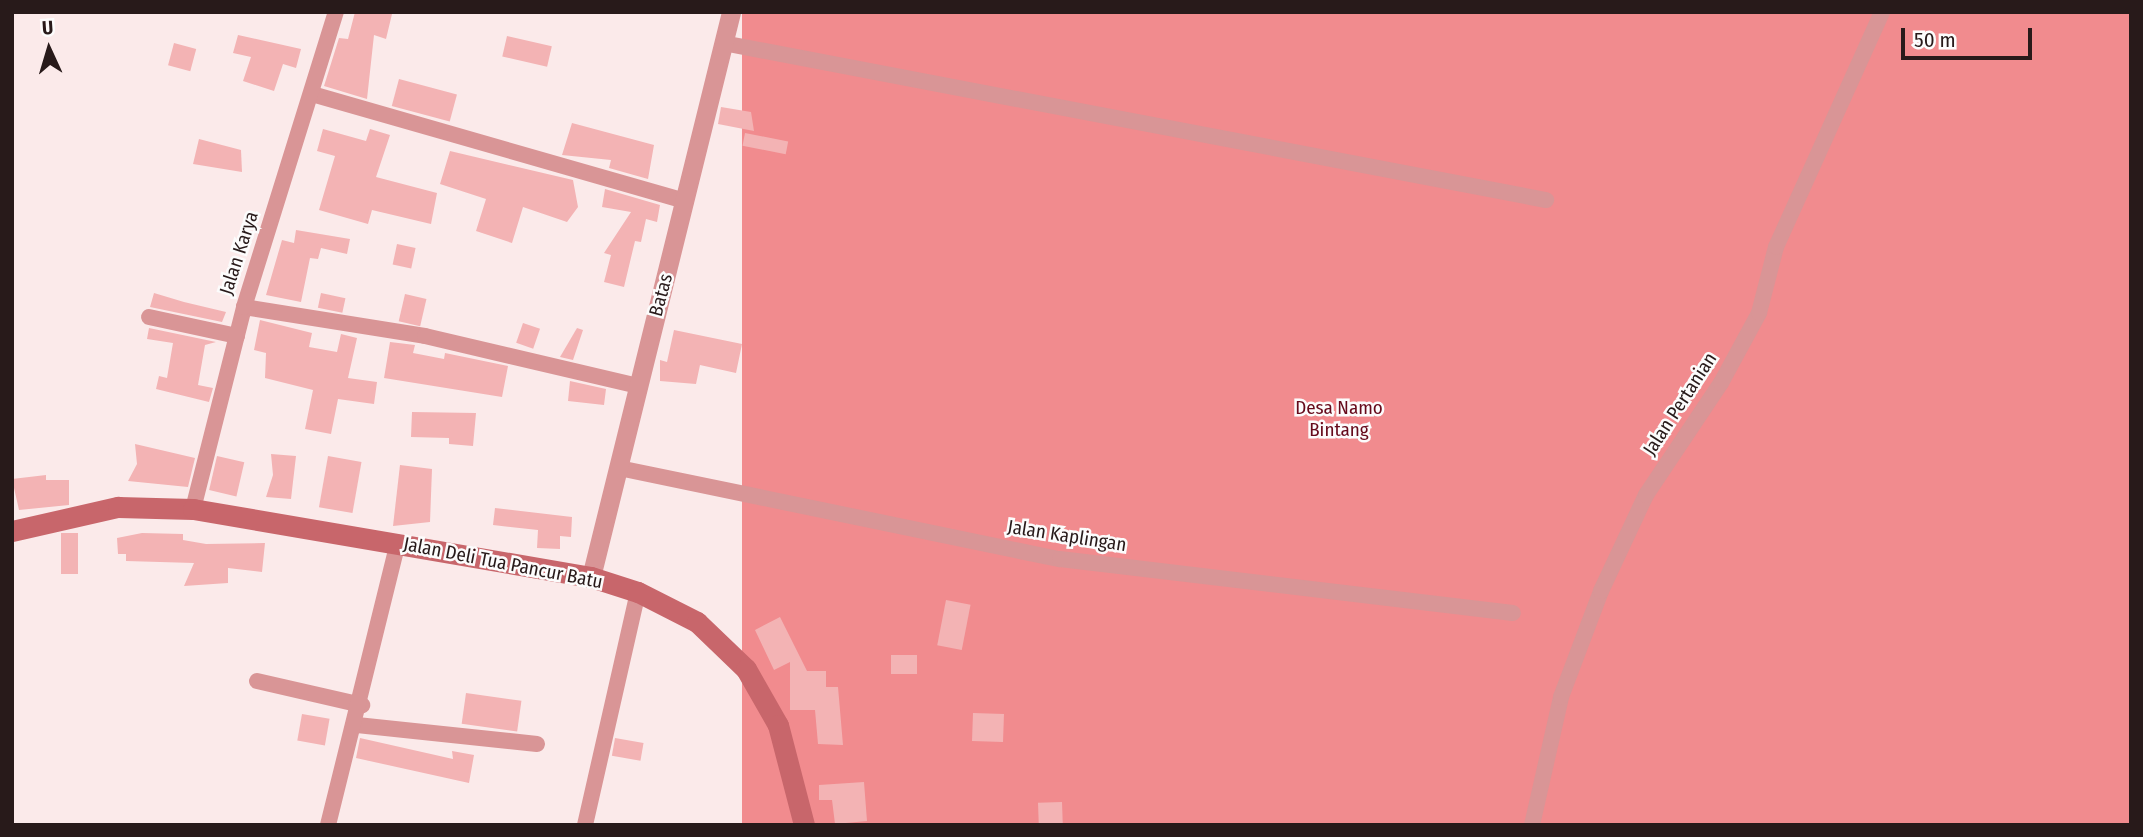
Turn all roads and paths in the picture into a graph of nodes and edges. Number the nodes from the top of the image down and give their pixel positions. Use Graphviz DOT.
graph roads {
  1 [pos="336,12"];
  2 [pos="731,12"];
  3 [pos="1882,12"];
  4 [pos="723,43"];
  5 [pos="312,94"];
  6 [pos="1546,200"];
  7 [pos="686,201"];
  8 [pos="244,307"];
  9 [pos="149,317"];
  10 [pos="237,336"];
  11 [pos="638,386"];
  12 [pos="619,468"];
  13 [pos="194,509"];
  14 [pos="12,531"];
  15 [pos="398,543"];
  16 [pos="591,577"];
  17 [pos="638,592"];
  18 [pos="1513,613"];
  19 [pos="257,681"];
  20 [pos="362,705"];
  21 [pos="357,725"];
  22 [pos="537,744"];
  23 [pos="328,825"];
  24 [pos="585,825"];
  25 [pos="804,825"];
  26 [pos="1532,825"];
  1 -- 5 [label="street, Jalan Karya"];
  2 -- 4 [label="street, Batas"];
  3 -- 26 [label="street, Jalan Pertanian"];
  4 -- 6 [label="street"];
  4 -- 7 [label="street, Batas"];
  5 -- 7 [label="street"];
  5 -- 8 [label="street, Jalan Karya"];
  7 -- 11 [label="street, Batas"];
  8 -- 10 [label="street, Jalan Karya"];
  8 -- 11 [label="street"];
  9 -- 10 [label="street"];
  10 -- 13 [label="street, Jalan Karya"];
  11 -- 12 [label="street, Batas"];
  12 -- 16 [label="street, Batas"];
  12 -- 18 [label="street, Jalan Kaplingan"];
  13 -- 14 [label="main road, Jalan Deli Tua Pancur Batu"];
  13 -- 15 [label="main road, Jalan Deli Tua Pancur Batu"];
  15 -- 16 [label="main road, Jalan Deli Tua Pancur Batu"];
  15 -- 20 [label="street"];
  16 -- 17 [label="main road, Jalan Deli Tua Pancur Batu"];
  17 -- 24 [label="street"];
  17 -- 25 [label="main road, Jalan Deli Tua Pancur Batu"];
  19 -- 20 [label="street"];
  20 -- 21 [label="street"];
  21 -- 22 [label="street"];
  21 -- 23 [label="street"];
}
